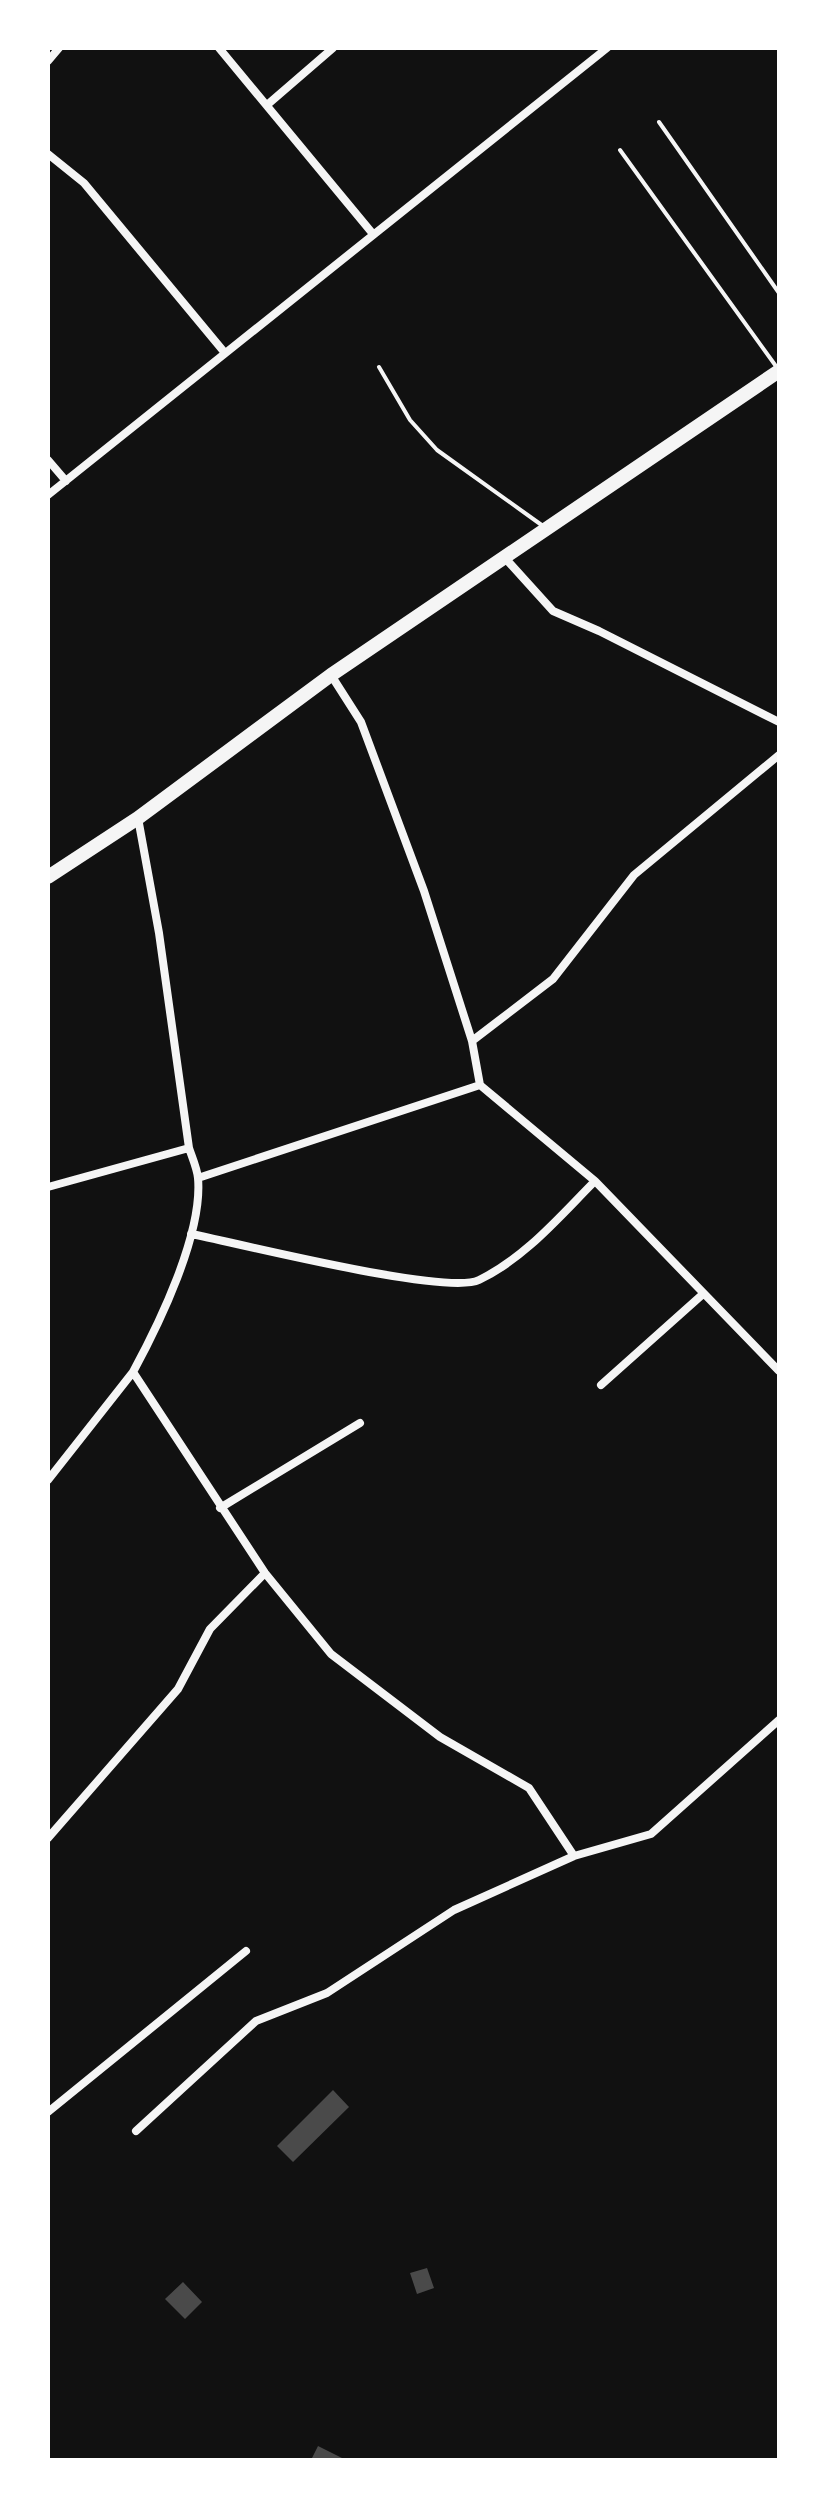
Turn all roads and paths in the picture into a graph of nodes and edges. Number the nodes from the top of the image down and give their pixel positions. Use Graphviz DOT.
graph roads {
  1 [pos="59,48"];
  2 [pos="219,48"];
  3 [pos="333,48"];
  4 [pos="607,48"];
  5 [pos="48,61"];
  6 [pos="267,105"];
  7 [pos="659,122"];
  8 [pos="620,150"];
  9 [pos="48,154"];
  10 [pos="373,234"];
  11 [pos="779,293"];
  12 [pos="225,353"];
  13 [pos="379,367"];
  14 [pos="779,371"];
  15 [pos="48,460"];
  16 [pos="66,481"];
  17 [pos="48,495"];
  18 [pos="549,529"];
  19 [pos="505,558"];
  20 [pos="331,675"];
  21 [pos="779,722"];
  22 [pos="779,755"];
  23 [pos="138,818"];
  24 [pos="48,877"];
  25 [pos="472,1041"];
  26 [pos="480,1085"];
  27 [pos="189,1148"];
  28 [pos="198,1178"];
  29 [pos="595,1181"];
  30 [pos="48,1187"];
  31 [pos="191,1234"];
  32 [pos="703,1294"];
  33 [pos="779,1371"];
  34 [pos="133,1372"];
  35 [pos="601,1385"];
  36 [pos="360,1423"];
  37 [pos="48,1480"];
  38 [pos="220,1508"];
  39 [pos="265,1573"];
  40 [pos="779,1720"];
  41 [pos="48,1838"];
  42 [pos="574,1856"];
  43 [pos="246,1951"];
  44 [pos="48,2112"];
  45 [pos="136,2131"];
  1 -- 5 [label="street"];
  2 -- 6 [label="street"];
  3 -- 6 [label="street"];
  4 -- 10 [label="street"];
  6 -- 10 [label="street"];
  7 -- 11 [label="lane"];
  8 -- 14 [label="lane"];
  9 -- 12 [label="street"];
  10 -- 12 [label="street"];
  12 -- 16 [label="street"];
  13 -- 18 [label="lane"];
  14 -- 18 [label="main road"];
  15 -- 16 [label="street"];
  16 -- 17 [label="street"];
  18 -- 19 [label="main road"];
  19 -- 20 [label="main road"];
  19 -- 21 [label="street"];
  20 -- 23 [label="main road"];
  20 -- 25 [label="street"];
  22 -- 25 [label="street"];
  23 -- 24 [label="main road"];
  23 -- 27 [label="street"];
  25 -- 26 [label="street"];
  26 -- 28 [label="street"];
  26 -- 29 [label="street"];
  27 -- 28 [label="street"];
  27 -- 30 [label="street"];
  28 -- 31 [label="street"];
  29 -- 31 [label="street"];
  29 -- 32 [label="street"];
  31 -- 34 [label="street"];
  32 -- 33 [label="street"];
  32 -- 35 [label="street"];
  34 -- 37 [label="street"];
  34 -- 38 [label="street"];
  36 -- 38 [label="street"];
  38 -- 39 [label="street"];
  39 -- 41 [label="street"];
  39 -- 42 [label="street"];
  40 -- 42 [label="street"];
  42 -- 45 [label="street"];
  43 -- 44 [label="street"];
}
